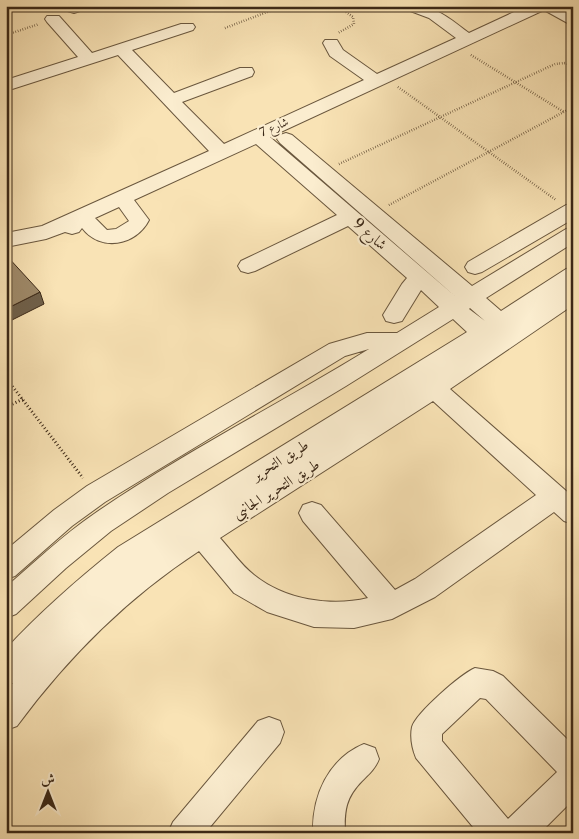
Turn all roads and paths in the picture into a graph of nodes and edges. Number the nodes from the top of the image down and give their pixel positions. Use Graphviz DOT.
graph roads {
  1 [pos="66,6"];
  2 [pos="81,6"];
  3 [pos="283,6"];
  4 [pos="338,6"];
  5 [pos="410,6"];
  6 [pos="540,6"];
  7 [pos="548,6"];
  8 [pos="53,19"];
  9 [pos="573,21"];
  10 [pos="470,22"];
  11 [pos="187,27"];
  12 [pos="225,28"];
  13 [pos="484,32"];
  14 [pos="6,35"];
  15 [pos="461,42"];
  16 [pos="330,43"];
  17 [pos="121,48"];
  18 [pos="89,59"];
  19 [pos="573,67"];
  20 [pos="246,72"];
  21 [pos="380,79"];
  22 [pos="516,83"];
  23 [pos="6,86"];
  24 [pos="171,100"];
  25 [pos="573,107"];
  26 [pos="564,112"];
  27 [pos="440,118"];
  28 [pos="265,131"];
  29 [pos="221,152"];
  30 [pos="489,152"];
  31 [pos="324,171"];
  32 [pos="121,197"];
  33 [pos="373,214"];
  34 [pos="82,215"];
  35 [pos="350,217"];
  36 [pos="572,218"];
  37 [pos="6,240"];
  38 [pos="6,252"];
  39 [pos="248,266"];
  40 [pos="475,267"];
  41 [pos="573,274"];
  42 [pos="420,278"];
  43 [pos="573,294"];
  44 [pos="462,302"];
  45 [pos="394,315"];
  46 [pos="492,327"];
  47 [pos="399,342"];
  48 [pos="6,378"];
  49 [pos="434,388"];
  50 [pos="23,399"];
  51 [pos="6,407"];
  52 [pos="347,432"];
  53 [pos="96,494"];
  54 [pos="563,505"];
  55 [pos="312,512"];
  56 [pos="202,536"];
  57 [pos="6,567"];
  58 [pos="6,605"];
  59 [pos="392,606"];
  60 [pos="6,671"];
  61 [pos="6,715"];
  62 [pos="269,732"];
  63 [pos="364,759"];
  64 [pos="573,767"];
  65 [pos="573,778"];
  66 [pos="184,833"];
  67 [pos="329,833"];
  68 [pos="499,833"];
  69 [pos="517,833"];
  1 -- 2 [label="street"];
  3 -- 12 [label="path"];
  4 -- 16 [label="path"];
  5 -- 15 [label="street"];
  6 -- 13 [label="street, شارع 7"];
  7 -- 9 [label="street"];
  8 -- 14 [label="path"];
  8 -- 18 [label="street"];
  10 -- 13 [label="street"];
  11 -- 17 [label="street"];
  13 -- 15 [label="street, شارع 7"];
  15 -- 21 [label="street, شارع 7"];
  15 -- 22 [label="path"];
  16 -- 21 [label="street"];
  17 -- 18 [label="street"];
  17 -- 24 [label="street"];
  18 -- 23 [label="street"];
  19 -- 22 [label="path"];
  20 -- 24 [label="street"];
  21 -- 27 [label="path"];
  21 -- 28 [label="street, شارع 7"];
  22 -- 26 [label="path"];
  22 -- 27 [label="path"];
  24 -- 29 [label="street"];
  25 -- 26 [label="path"];
  26 -- 30 [label="path"];
  27 -- 30 [label="path"];
  27 -- 31 [label="path"];
  28 -- 29 [label="street, شارع 7"];
  28 -- 31 [label="street, شارع 9"];
  28 -- 35 [label="street, شارع 9"];
  29 -- 32 [label="street, شارع 7"];
  30 -- 33 [label="path"];
  30 -- 36 [label="path"];
  31 -- 33 [label="street, شارع 9"];
  32 -- 34 [label="street, شارع 7"];
  32 -- 34 [label="street"];
  33 -- 44 [label="street, شارع 9"];
  34 -- 37 [label="street, شارع 7"];
  34 -- 38 [label="street"];
  35 -- 39 [label="street"];
  35 -- 42 [label="street, شارع 9"];
  36 -- 40 [label="street"];
  36 -- 44 [label="street"];
  41 -- 46 [label="street, طريق التحرير"];
  42 -- 44 [label="street, شارع 9"];
  42 -- 45 [label="street"];
  43 -- 49 [label="street, طريق التحرير الجانبى"];
  44 -- 46 [label="street, شارع 9"];
  44 -- 47 [label="street"];
  46 -- 52 [label="street, طريق التحرير"];
  47 -- 53 [label="street"];
  47 -- 58 [label="street"];
  48 -- 50 [label="path"];
  49 -- 52 [label="street, طريق التحرير الجانبى"];
  49 -- 54 [label="street"];
  50 -- 51 [label="path"];
  50 -- 53 [label="path"];
  52 -- 56 [label="street, طريق التحرير الجانبى"];
  52 -- 60 [label="street, طريق التحرير"];
  53 -- 57 [label="street"];
  54 -- 59 [label="street"];
  55 -- 59 [label="street"];
  56 -- 59 [label="street"];
  56 -- 61 [label="street, طريق التحرير الجانبى"];
  62 -- 66 [label="street"];
  63 -- 67 [label="street"];
  64 -- 68 [label="street"];
  65 -- 69 [label="street"];
}
